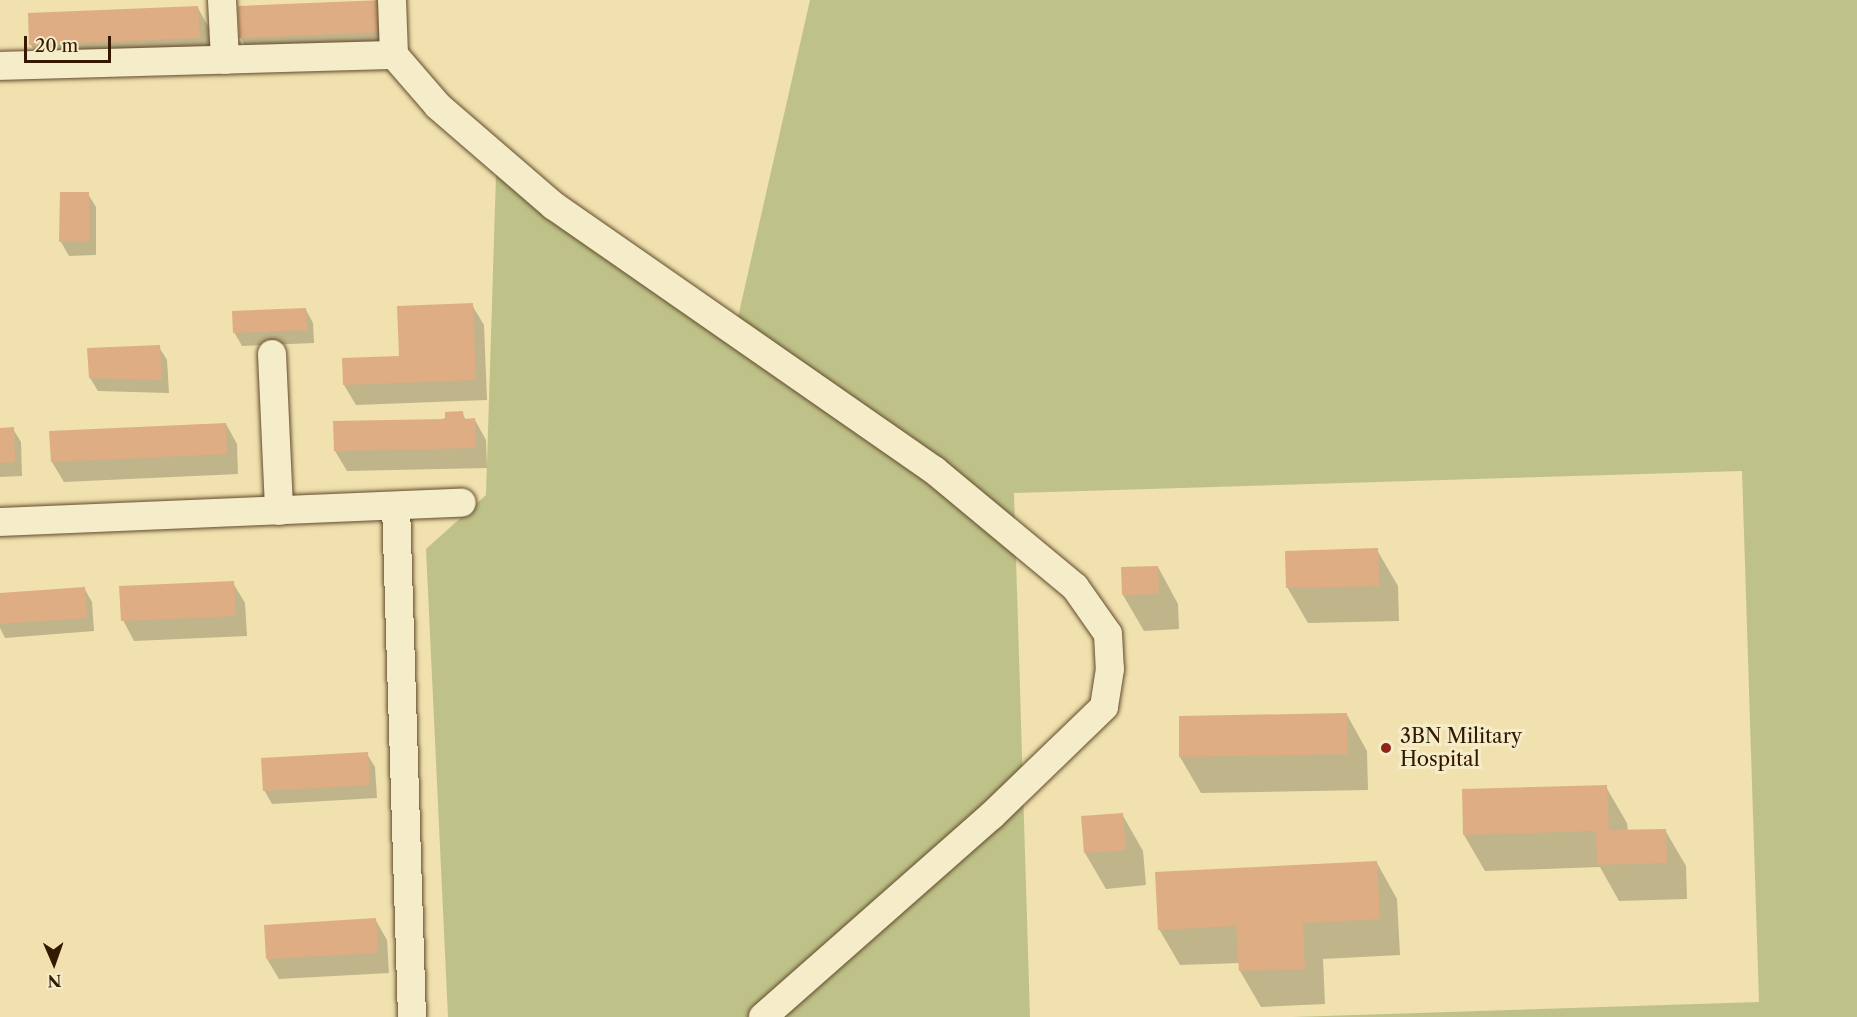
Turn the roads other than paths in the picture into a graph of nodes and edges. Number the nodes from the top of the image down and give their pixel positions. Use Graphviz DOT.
graph roads {
  1 [pos="222,0"];
  2 [pos="392,0"];
  3 [pos="394,55"];
  4 [pos="225,60"];
  5 [pos="0,66"];
  6 [pos="272,354"];
  7 [pos="462,503"];
  8 [pos="396,506"];
  9 [pos="279,511"];
  10 [pos="0,522"];
  11 [pos="412,1017"];
  12 [pos="763,1017"];
  1 -- 4 [label="street"];
  2 -- 3 [label="street"];
  3 -- 4 [label="street"];
  3 -- 12 [label="street"];
  4 -- 5 [label="street"];
  6 -- 9 [label="street"];
  7 -- 8 [label="street"];
  8 -- 9 [label="street"];
  8 -- 11 [label="street"];
  9 -- 10 [label="street"];
}
